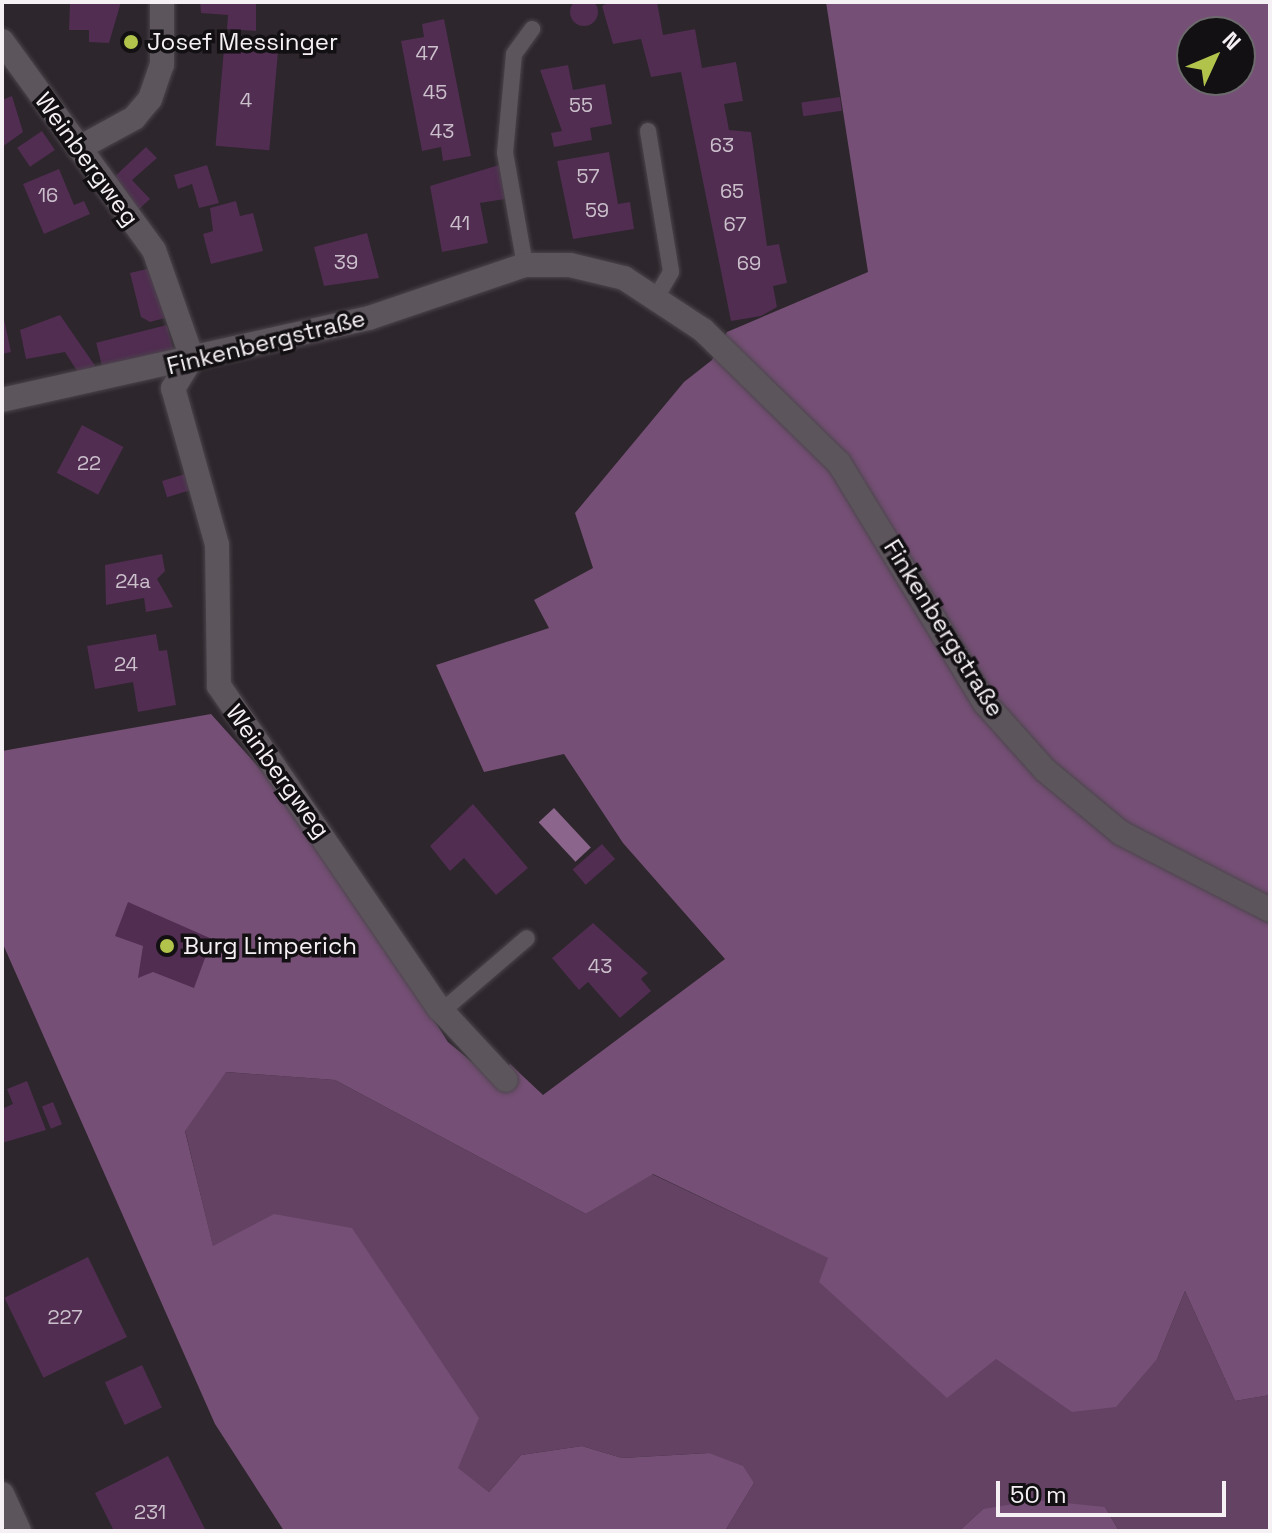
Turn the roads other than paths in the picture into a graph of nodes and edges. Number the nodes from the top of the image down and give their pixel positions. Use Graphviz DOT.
graph roads {
  1 [pos="162,2"];
  2 [pos="532,29"];
  3 [pos="2,41"];
  4 [pos="648,131"];
  5 [pos="79,148"];
  6 [pos="525,265"];
  7 [pos="656,298"];
  8 [pos="192,358"];
  9 [pos="2,400"];
  10 [pos="1270,910"];
  11 [pos="527,938"];
  12 [pos="441,1012"];
  13 [pos="506,1080"];
  14 [pos="2,1494"];
  15 [pos="19,1531"];
  1 -- 5 [label="street"];
  2 -- 6 [label="lane"];
  3 -- 5 [label="street, Weinbergweg"];
  4 -- 7 [label="lane"];
  5 -- 8 [label="street, Weinbergweg"];
  6 -- 7 [label="street, Finkenbergstraße"];
  6 -- 8 [label="street, Finkenbergstraße"];
  7 -- 10 [label="street, Finkenbergstraße"];
  8 -- 9 [label="street, Finkenbergstraße"];
  8 -- 12 [label="street, Weinbergweg"];
  11 -- 12 [label="lane"];
  12 -- 13 [label="street, Weinbergweg"];
  14 -- 15 [label="street"];
}
